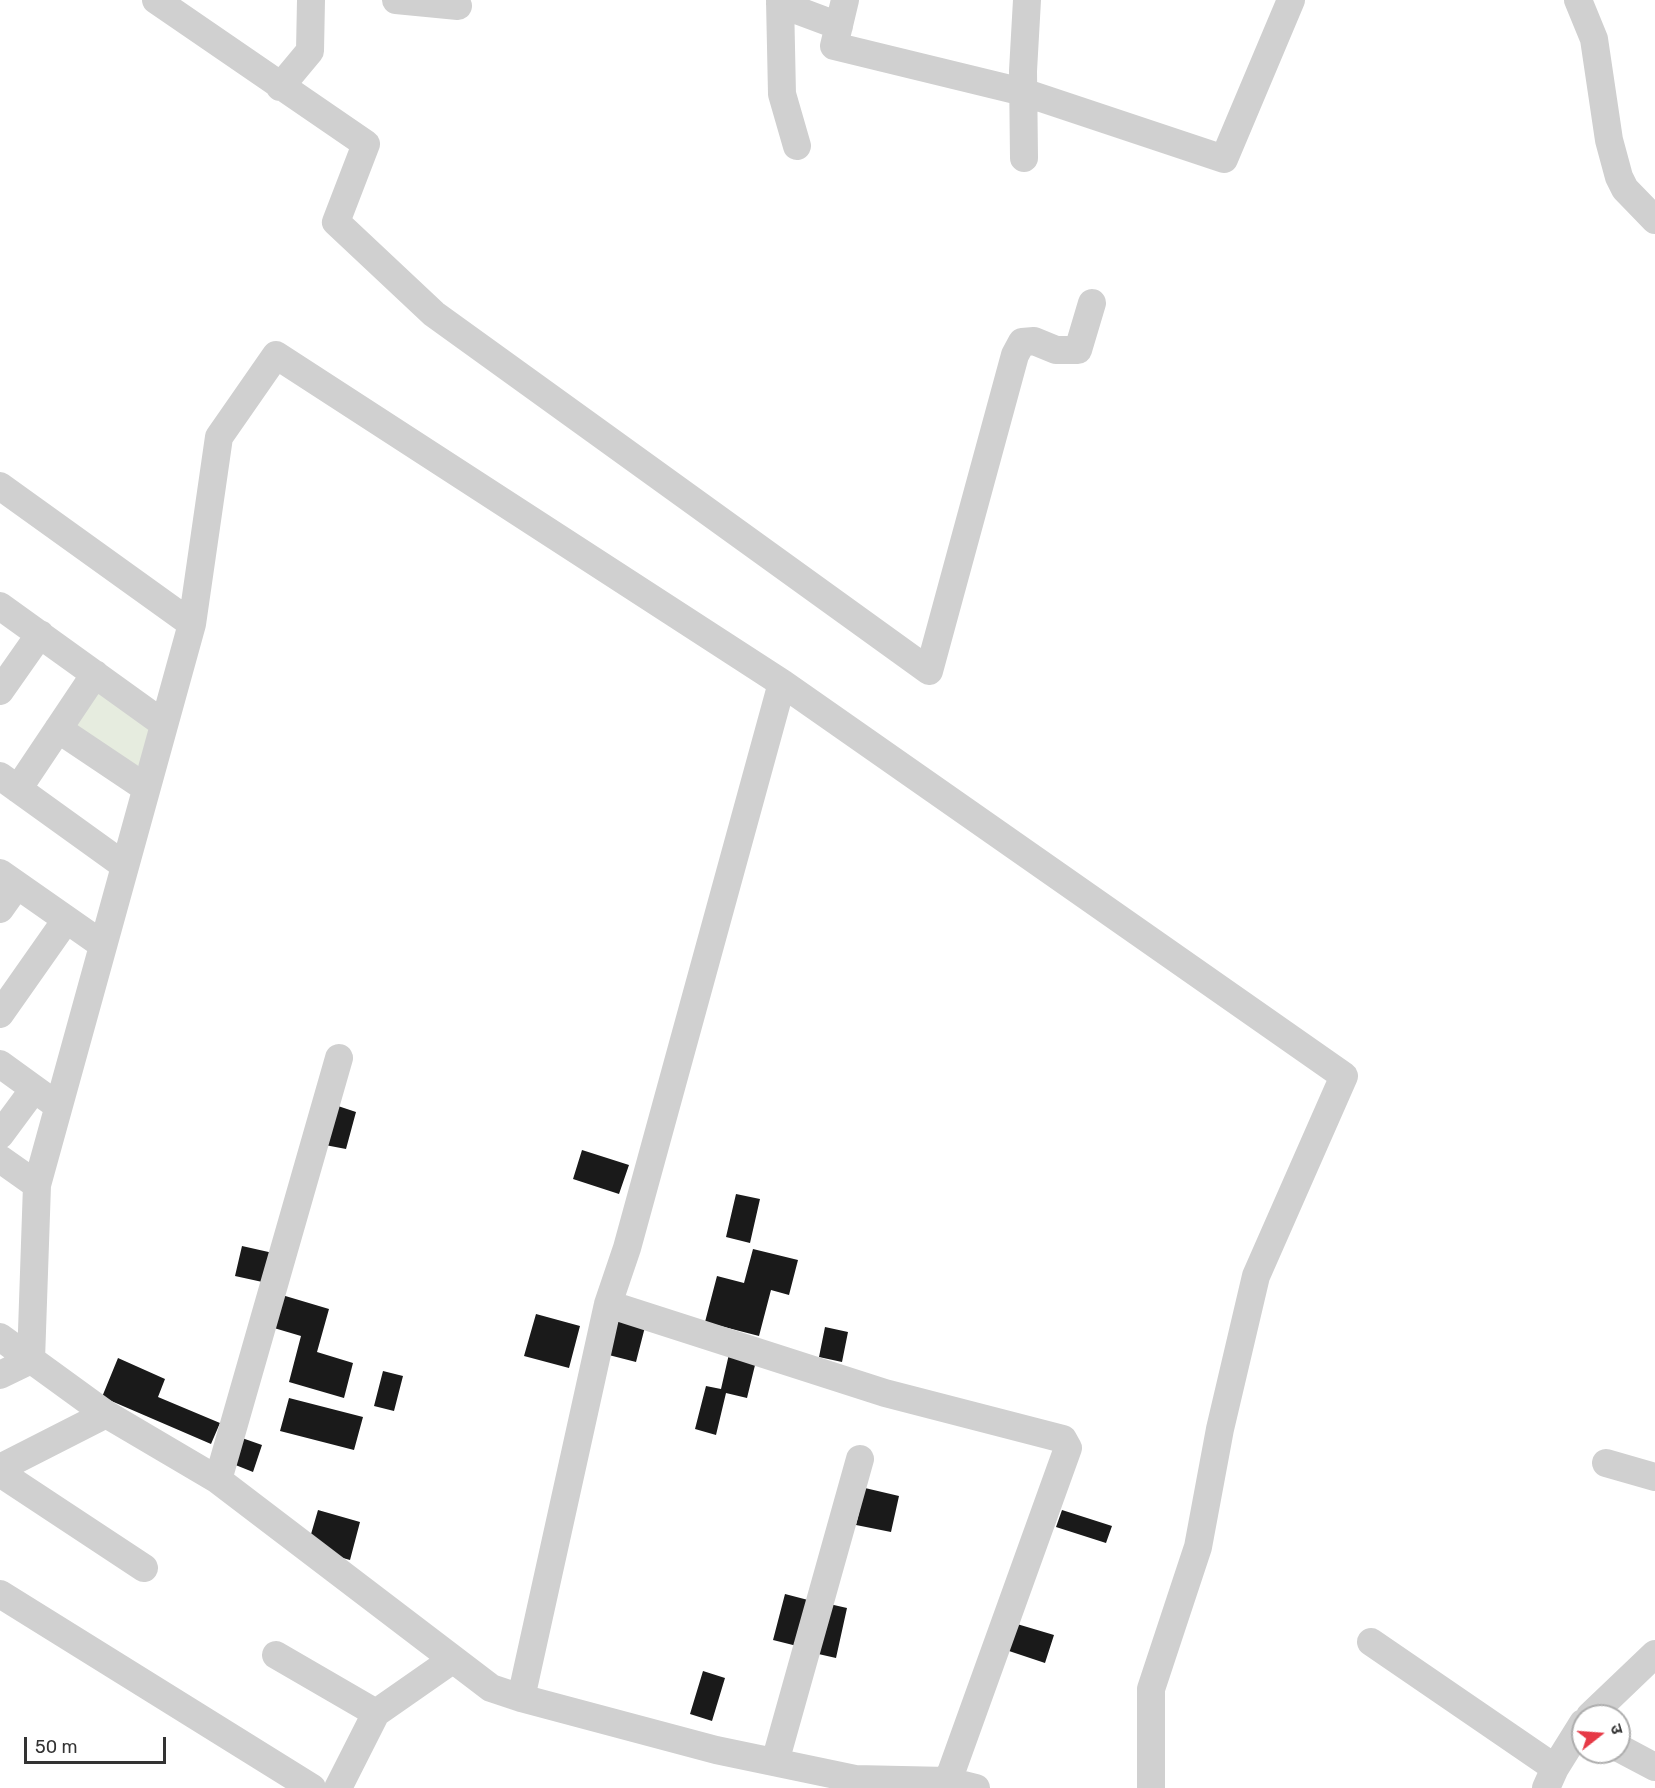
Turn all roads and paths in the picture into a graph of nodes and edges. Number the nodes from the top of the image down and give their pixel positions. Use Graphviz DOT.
graph roads {
  1 [pos="156,0"];
  2 [pos="311,0"];
  3 [pos="396,0"];
  4 [pos="1027,0"];
  5 [pos="1291,0"];
  6 [pos="1578,0"];
  7 [pos="780,2"];
  8 [pos="458,6"];
  9 [pos="842,13"];
  10 [pos="280,87"];
  11 [pos="1023,92"];
  12 [pos="797,146"];
  13 [pos="1024,158"];
  14 [pos="1655,220"];
  15 [pos="1092,303"];
  16 [pos="0,486"];
  17 [pos="0,606"];
  18 [pos="192,624"];
  19 [pos="40,634"];
  20 [pos="95,674"];
  21 [pos="782,683"];
  22 [pos="0,691"];
  23 [pos="164,724"];
  24 [pos="58,729"];
  25 [pos="9,782"];
  26 [pos="146,788"];
  27 [pos="125,866"];
  28 [pos="8,879"];
  29 [pos="0,909"];
  30 [pos="66,920"];
  31 [pos="103,945"];
  32 [pos="0,1014"];
  33 [pos="339,1058"];
  34 [pos="0,1064"];
  35 [pos="34,1089"];
  36 [pos="58,1106"];
  37 [pos="0,1135"];
  38 [pos="0,1159"];
  39 [pos="37,1185"];
  40 [pos="608,1304"];
  41 [pos="0,1337"];
  42 [pos="31,1360"];
  43 [pos="0,1376"];
  44 [pos="106,1414"];
  45 [pos="861,1459"];
  46 [pos="1606,1463"];
  47 [pos="0,1468"];
  48 [pos="0,1473"];
  49 [pos="1655,1477"];
  50 [pos="218,1480"];
  51 [pos="144,1568"];
  52 [pos="0,1594"];
  53 [pos="1371,1642"];
  54 [pos="1655,1654"];
  55 [pos="276,1655"];
  56 [pos="452,1660"];
  57 [pos="521,1698"];
  58 [pos="1604,1704"];
  59 [pos="376,1713"];
  60 [pos="1571,1744"];
  61 [pos="1631,1754"];
  62 [pos="775,1762"];
  63 [pos="1655,1767"];
  64 [pos="1550,1778"];
  65 [pos="948,1781"];
  66 [pos="312,1788"];
  67 [pos="338,1788"];
  68 [pos="976,1788"];
  69 [pos="1151,1788"];
  1 -- 10 [label="street"];
  2 -- 10 [label="street"];
  3 -- 8 [label="street"];
  4 -- 11 [label="street"];
  5 -- 11 [label="street"];
  6 -- 14 [label="street"];
  7 -- 9 [label="street"];
  7 -- 12 [label="street"];
  9 -- 11 [label="street"];
  10 -- 15 [label="street"];
  11 -- 13 [label="street"];
  16 -- 18 [label="street"];
  17 -- 19 [label="street"];
  18 -- 21 [label="street"];
  18 -- 23 [label="street"];
  19 -- 20 [label="street"];
  19 -- 22 [label="street"];
  20 -- 23 [label="street"];
  20 -- 24 [label="street"];
  21 -- 40 [label="street"];
  21 -- 69 [label="street"];
  23 -- 26 [label="street"];
  24 -- 25 [label="street"];
  24 -- 26 [label="street"];
  25 -- 27 [label="street"];
  26 -- 27 [label="street"];
  27 -- 31 [label="street"];
  28 -- 29 [label="street"];
  28 -- 30 [label="street"];
  30 -- 31 [label="street"];
  30 -- 32 [label="street"];
  31 -- 36 [label="street"];
  33 -- 50 [label="street"];
  34 -- 35 [label="street"];
  35 -- 36 [label="street"];
  35 -- 37 [label="street"];
  36 -- 39 [label="street"];
  38 -- 39 [label="street"];
  39 -- 42 [label="street"];
  40 -- 57 [label="street"];
  40 -- 65 [label="street"];
  41 -- 42 [label="street"];
  42 -- 43 [label="street"];
  42 -- 44 [label="street"];
  44 -- 47 [label="street"];
  44 -- 50 [label="street"];
  45 -- 62 [label="street"];
  46 -- 49 [label="street"];
  48 -- 51 [label="street"];
  50 -- 56 [label="street"];
  52 -- 66 [label="street"];
  53 -- 64 [label="street"];
  54 -- 58 [label="street"];
  55 -- 59 [label="street"];
  56 -- 57 [label="street"];
  56 -- 59 [label="street"];
  57 -- 62 [label="street"];
  59 -- 67 [label="street"];
  60 -- 64 [label="street"];
  61 -- 63 [label="street"];
  62 -- 65 [label="street"];
  65 -- 68 [label="street"];
}
